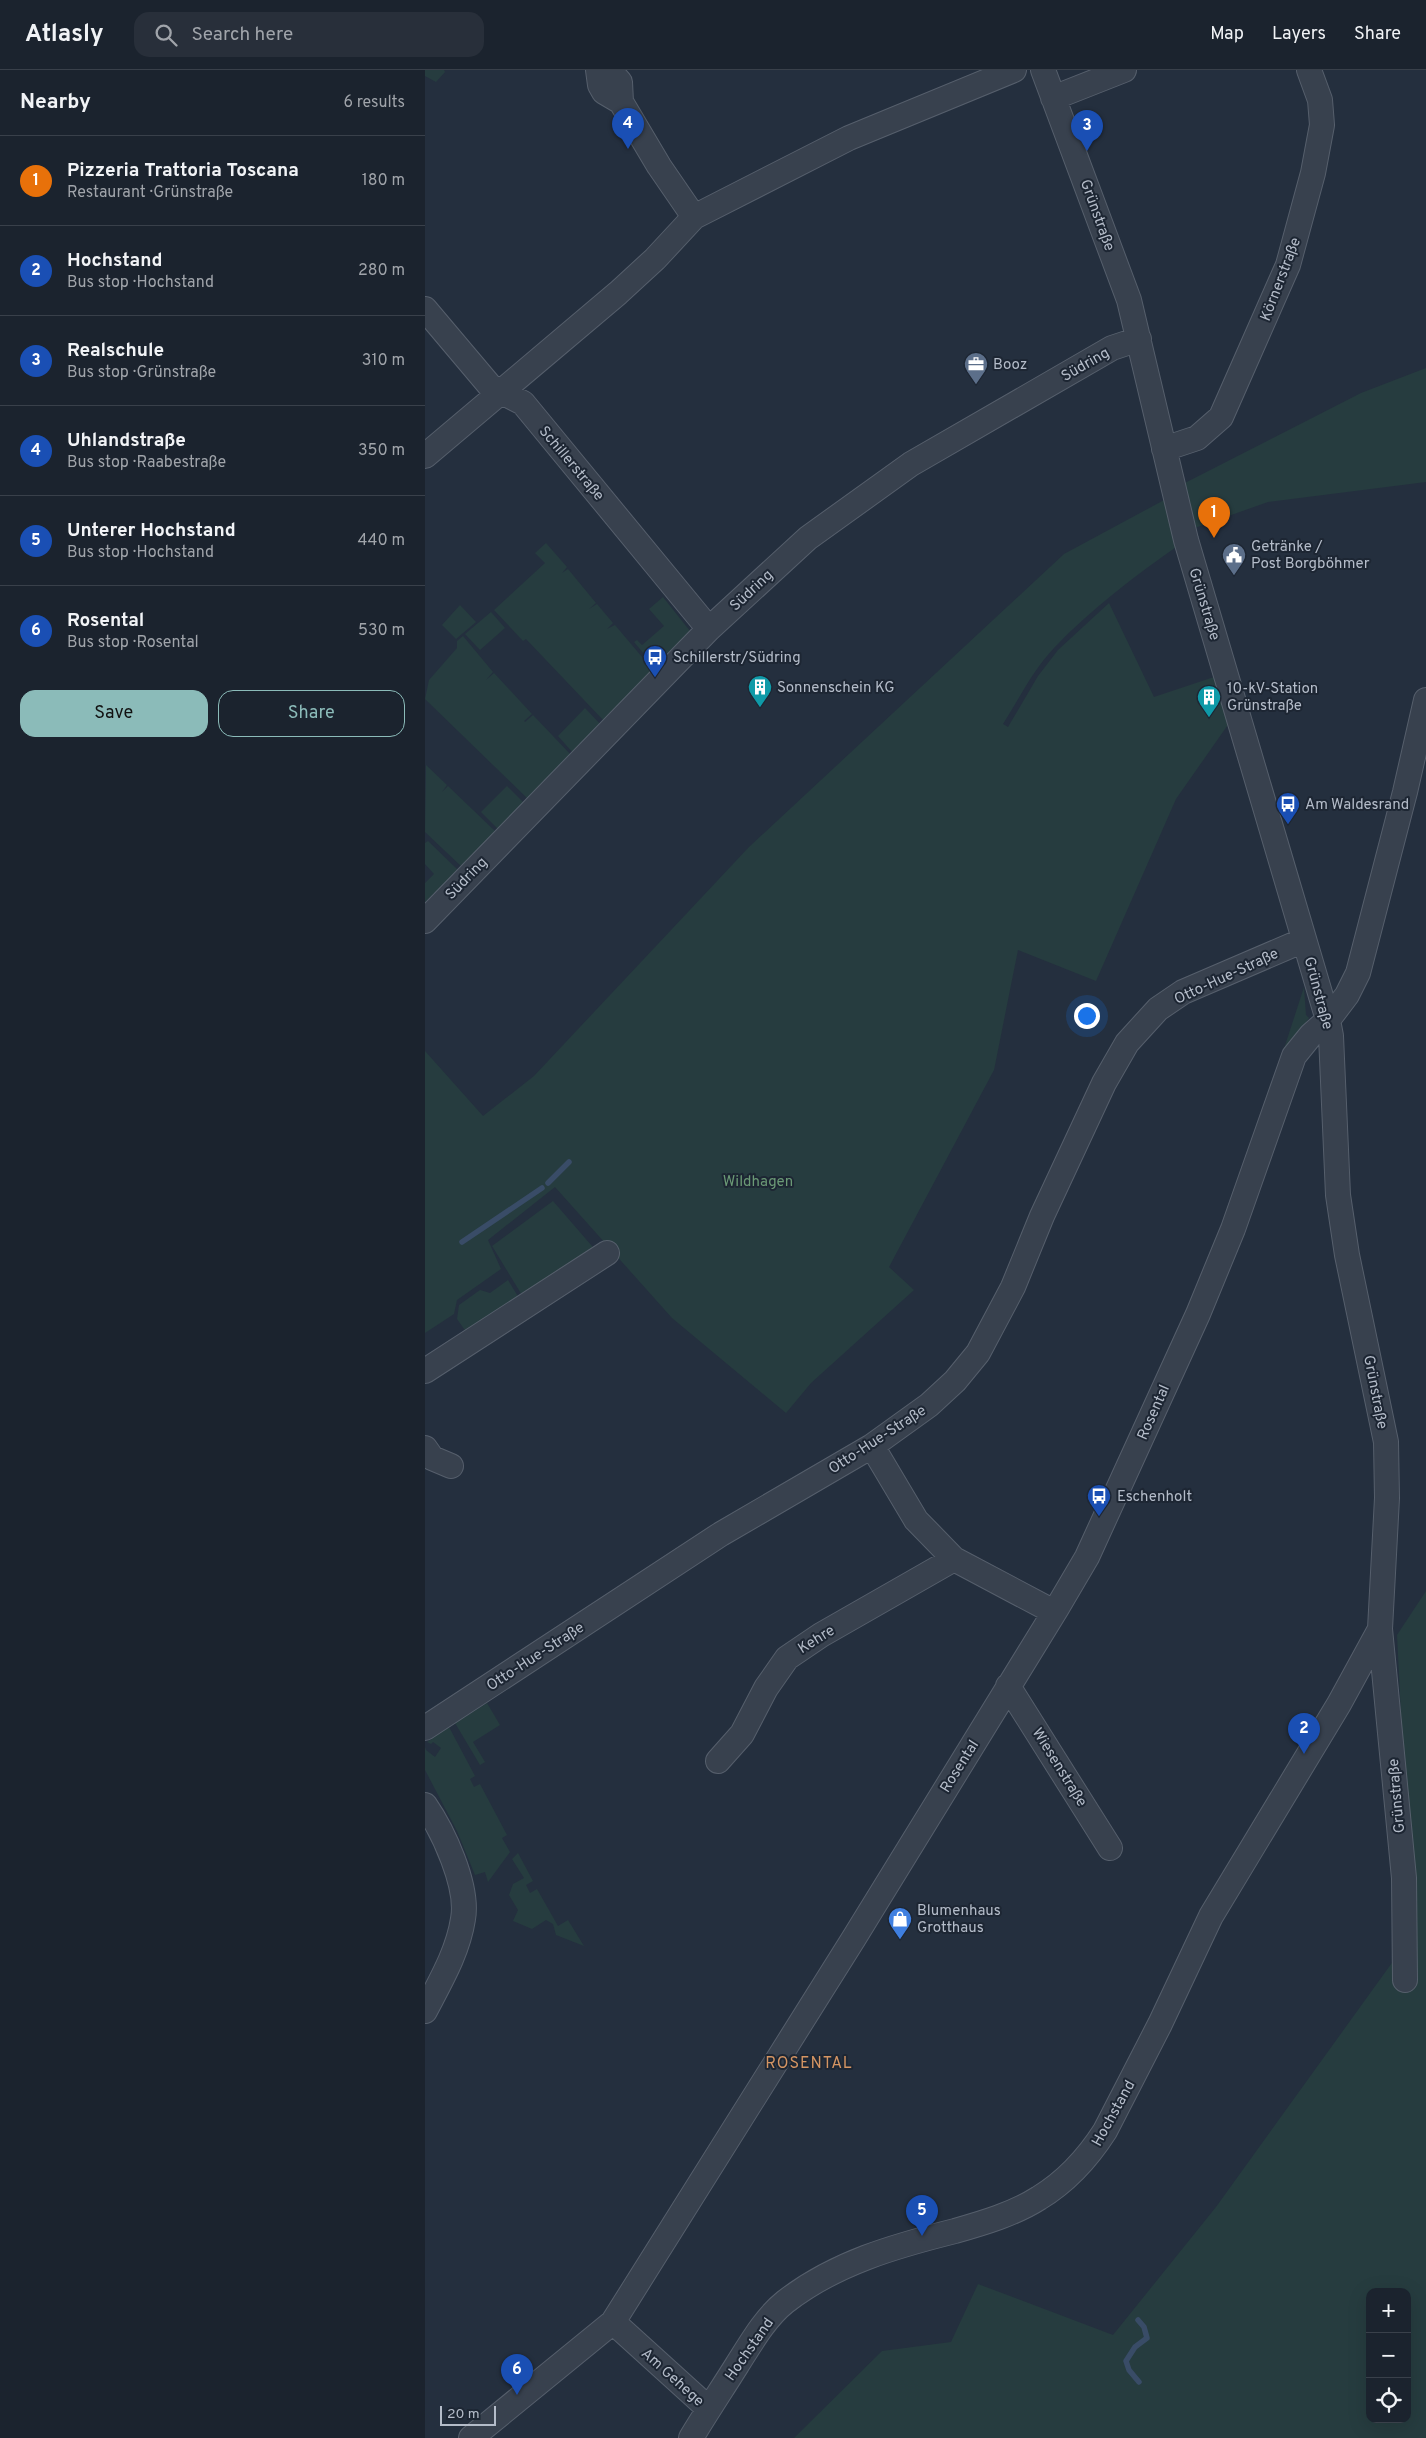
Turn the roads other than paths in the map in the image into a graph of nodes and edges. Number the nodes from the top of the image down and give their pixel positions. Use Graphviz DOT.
graph roads {
  1 [pos="598,70"];
  2 [pos="609,70"];
  3 [pos="1014,70"];
  4 [pos="1043,70"];
  5 [pos="1124,70"];
  6 [pos="1309,70"];
  7 [pos="1053,98"];
  8 [pos="621,102"];
  9 [pos="694,217"];
  10 [pos="425,309"];
  11 [pos="1139,340"];
  12 [pos="503,392"];
  13 [pos="1164,449"];
  14 [pos="425,456"];
  15 [pos="709,629"];
  16 [pos="1426,700"];
  17 [pos="1416,794"];
  18 [pos="425,921"];
  19 [pos="1304,940"];
  20 [pos="1328,1020"];
  21 [pos="607,1253"];
  22 [pos="425,1371"];
  23 [pos="872,1446"];
  24 [pos="425,1448"];
  25 [pos="451,1466"];
  26 [pos="954,1559"];
  27 [pos="1054,1612"];
  28 [pos="1380,1629"];
  29 [pos="1008,1686"];
  30 [pos="425,1728"];
  31 [pos="717,1761"];
  32 [pos="425,1805"];
  33 [pos="1111,1848"];
  34 [pos="1405,1980"];
  35 [pos="425,2011"];
  36 [pos="613,2322"];
  37 [pos="709,2409"];
  38 [pos="471,2438"];
  39 [pos="691,2438"];
  1 -- 8 [label="street"];
  2 -- 8 [label="street"];
  3 -- 9 [label="street"];
  4 -- 7 [label="street, Grünstraße"];
  5 -- 7 [label="street"];
  6 -- 13 [label="street, Körnerstraße"];
  7 -- 11 [label="street, Grünstraße"];
  8 -- 9 [label="street"];
  9 -- 12 [label="street"];
  10 -- 12 [label="street, Schillerstraße"];
  11 -- 13 [label="street, Grünstraße"];
  11 -- 15 [label="street, Südring"];
  12 -- 14 [label="street"];
  12 -- 15 [label="street, Schillerstraße"];
  13 -- 19 [label="street, Grünstraße"];
  15 -- 18 [label="street, Südring"];
  16 -- 17 [label="street"];
  17 -- 20 [label="street"];
  19 -- 20 [label="street, Grünstraße"];
  19 -- 23 [label="street, Otto-Hue-Straße"];
  20 -- 27 [label="street, Rosental"];
  20 -- 28 [label="street, Grünstraße"];
  21 -- 22 [label="street"];
  23 -- 26 [label="street"];
  23 -- 30 [label="street, Otto-Hue-Straße"];
  24 -- 25 [label="street"];
  26 -- 27 [label="street"];
  26 -- 31 [label="street, Kehre"];
  27 -- 29 [label="street, Rosental"];
  28 -- 34 [label="street, Grünstraße"];
  28 -- 37 [label="street, Hochstand"];
  29 -- 33 [label="street, Wiesenstraße"];
  29 -- 36 [label="street, Rosental"];
  32 -- 35 [label="street"];
  36 -- 37 [label="street, Am Gehege"];
  36 -- 38 [label="street, Rosental"];
  37 -- 39 [label="street, Am Gehege"];
}
